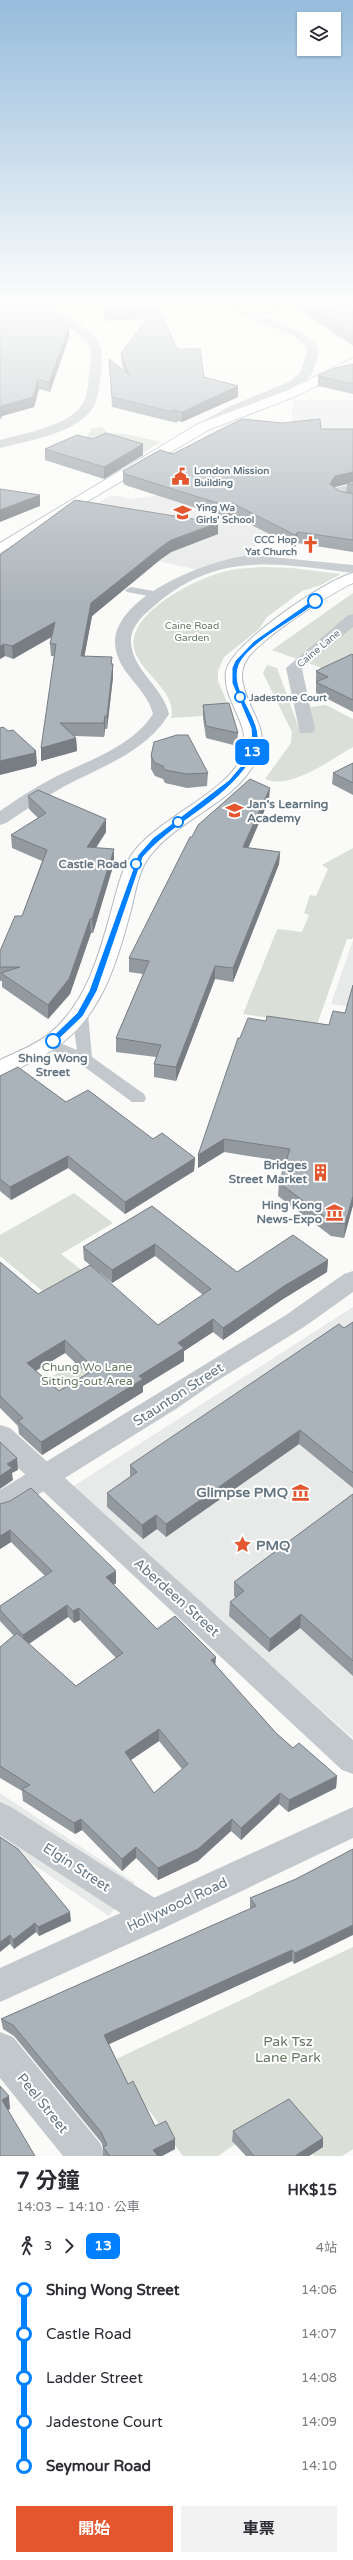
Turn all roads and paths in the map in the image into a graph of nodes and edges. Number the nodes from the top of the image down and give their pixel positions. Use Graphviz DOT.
graph roads {
  1 [pos="86,405"];
  2 [pos="245,405"];
  3 [pos="262,405"];
  4 [pos="203,427"];
  5 [pos="0,444"];
  6 [pos="353,487"];
  7 [pos="353,501"];
  8 [pos="28,531"];
  9 [pos="0,540"];
  10 [pos="0,549"];
  11 [pos="353,569"];
  12 [pos="353,577"];
  13 [pos="131,590"];
  14 [pos="159,595"];
  15 [pos="353,619"];
  16 [pos="306,729"];
  17 [pos="0,819"];
  18 [pos="80,1014"];
  19 [pos="49,1044"];
  20 [pos="84,1059"];
  21 [pos="0,1069"];
  22 [pos="138,1098"];
  23 [pos="353,1280"];
  24 [pos="0,1435"];
  25 [pos="44,1478"];
  26 [pos="0,1504"];
  27 [pos="353,1760"];
  28 [pos="0,1817"];
  29 [pos="353,1822"];
  30 [pos="154,1916"];
  31 [pos="0,1985"];
  32 [pos="0,2050"];
  33 [pos="86,2156"];
  1 -- 5 [label="street"];
  2 -- 4 [label="street"];
  3 -- 4 [label="main road"];
  4 -- 8 [label="main road"];
  6 -- 7 [label="lane"];
  8 -- 9 [label="main road"];
  8 -- 10 [label="main road"];
  11 -- 14 [label="street"];
  12 -- 18 [label="main road"];
  13 -- 14 [label="lane"];
  14 -- 17 [label="street"];
  15 -- 16 [label="street, Caine Lane"];
  18 -- 19 [label="main road"];
  18 -- 20 [label="lane"];
  19 -- 20 [label="lane"];
  19 -- 21 [label="main road"];
  20 -- 22 [label="lane"];
  23 -- 25 [label="street, Staunton Street"];
  24 -- 25 [label="street, Aberdeen Street"];
  25 -- 26 [label="street, Staunton Street"];
  25 -- 27 [label="street, Aberdeen Street"];
  28 -- 30 [label="street, Elgin Street"];
  29 -- 30 [label="street, Hollywood Road"];
  30 -- 31 [label="street, Hollywood Road"];
  32 -- 33 [label="street, Peel Street"];
}
